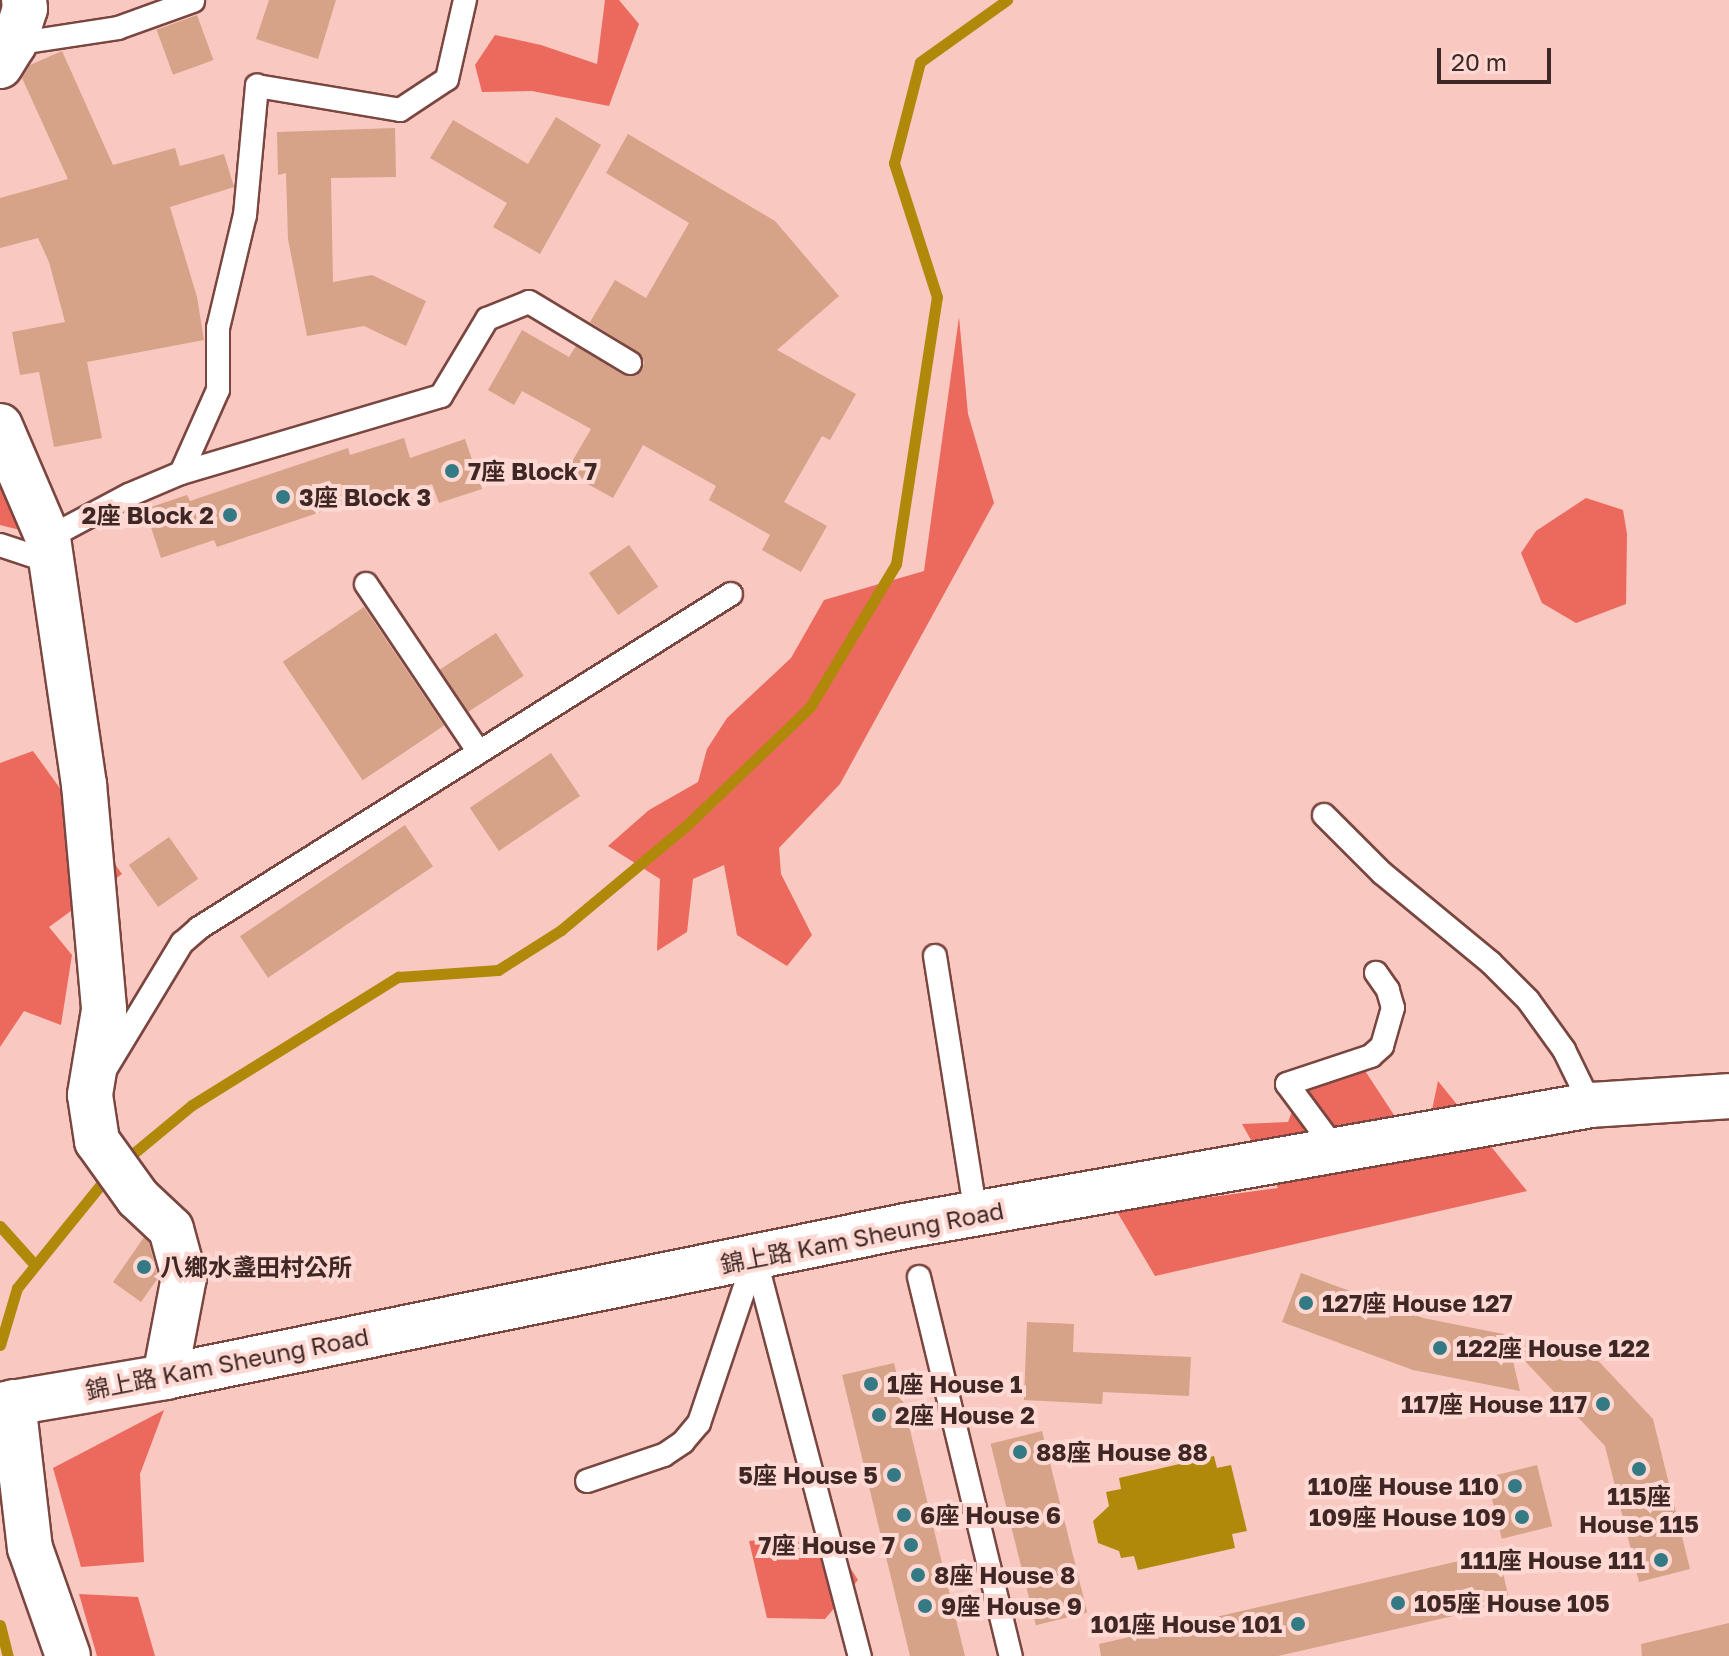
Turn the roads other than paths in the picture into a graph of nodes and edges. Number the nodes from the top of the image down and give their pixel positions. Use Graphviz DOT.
graph roads {
  1 [pos="24,0"];
  2 [pos="465,0"];
  3 [pos="193,1"];
  4 [pos="7,55"];
  5 [pos="630,363"];
  6 [pos="0,426"];
  7 [pos="181,473"];
  8 [pos="0,545"];
  9 [pos="50,550"];
  10 [pos="366,584"];
  11 [pos="731,594"];
  12 [pos="479,752"];
  13 [pos="1324,815"];
  14 [pos="935,956"];
  15 [pos="1376,973"];
  16 [pos="90,1095"];
  17 [pos="1729,1096"];
  18 [pos="1591,1105"];
  19 [pos="1336,1150"];
  20 [pos="976,1214"];
  21 [pos="755,1257"];
  22 [pos="919,1277"];
  23 [pos="165,1377"];
  24 [pos="6,1403"];
  25 [pos="587,1481"];
  26 [pos="68,1656"];
  27 [pos="860,1656"];
  28 [pos="1011,1656"];
  1 -- 4 [label="main road"];
  2 -- 7 [label="lane"];
  3 -- 4 [label="lane"];
  5 -- 7 [label="lane"];
  6 -- 9 [label="main road"];
  7 -- 9 [label="lane"];
  8 -- 9 [label="lane"];
  9 -- 16 [label="main road"];
  10 -- 12 [label="lane"];
  11 -- 12 [label="lane"];
  12 -- 16 [label="lane"];
  13 -- 18 [label="lane"];
  14 -- 20 [label="lane"];
  15 -- 19 [label="lane"];
  16 -- 23 [label="main road"];
  17 -- 18 [label="main road, 錦上路 Kam Sheung Road"];
  18 -- 19 [label="main road, 錦上路 Kam Sheung Road"];
  19 -- 20 [label="main road, 錦上路 Kam Sheung Road"];
  20 -- 21 [label="main road, 錦上路 Kam Sheung Road"];
  21 -- 23 [label="main road, 錦上路 Kam Sheung Road"];
  21 -- 25 [label="lane"];
  21 -- 27 [label="lane"];
  22 -- 28 [label="lane"];
  23 -- 24 [label="main road, 錦上路 Kam Sheung Road"];
  24 -- 26 [label="main road"];
}
